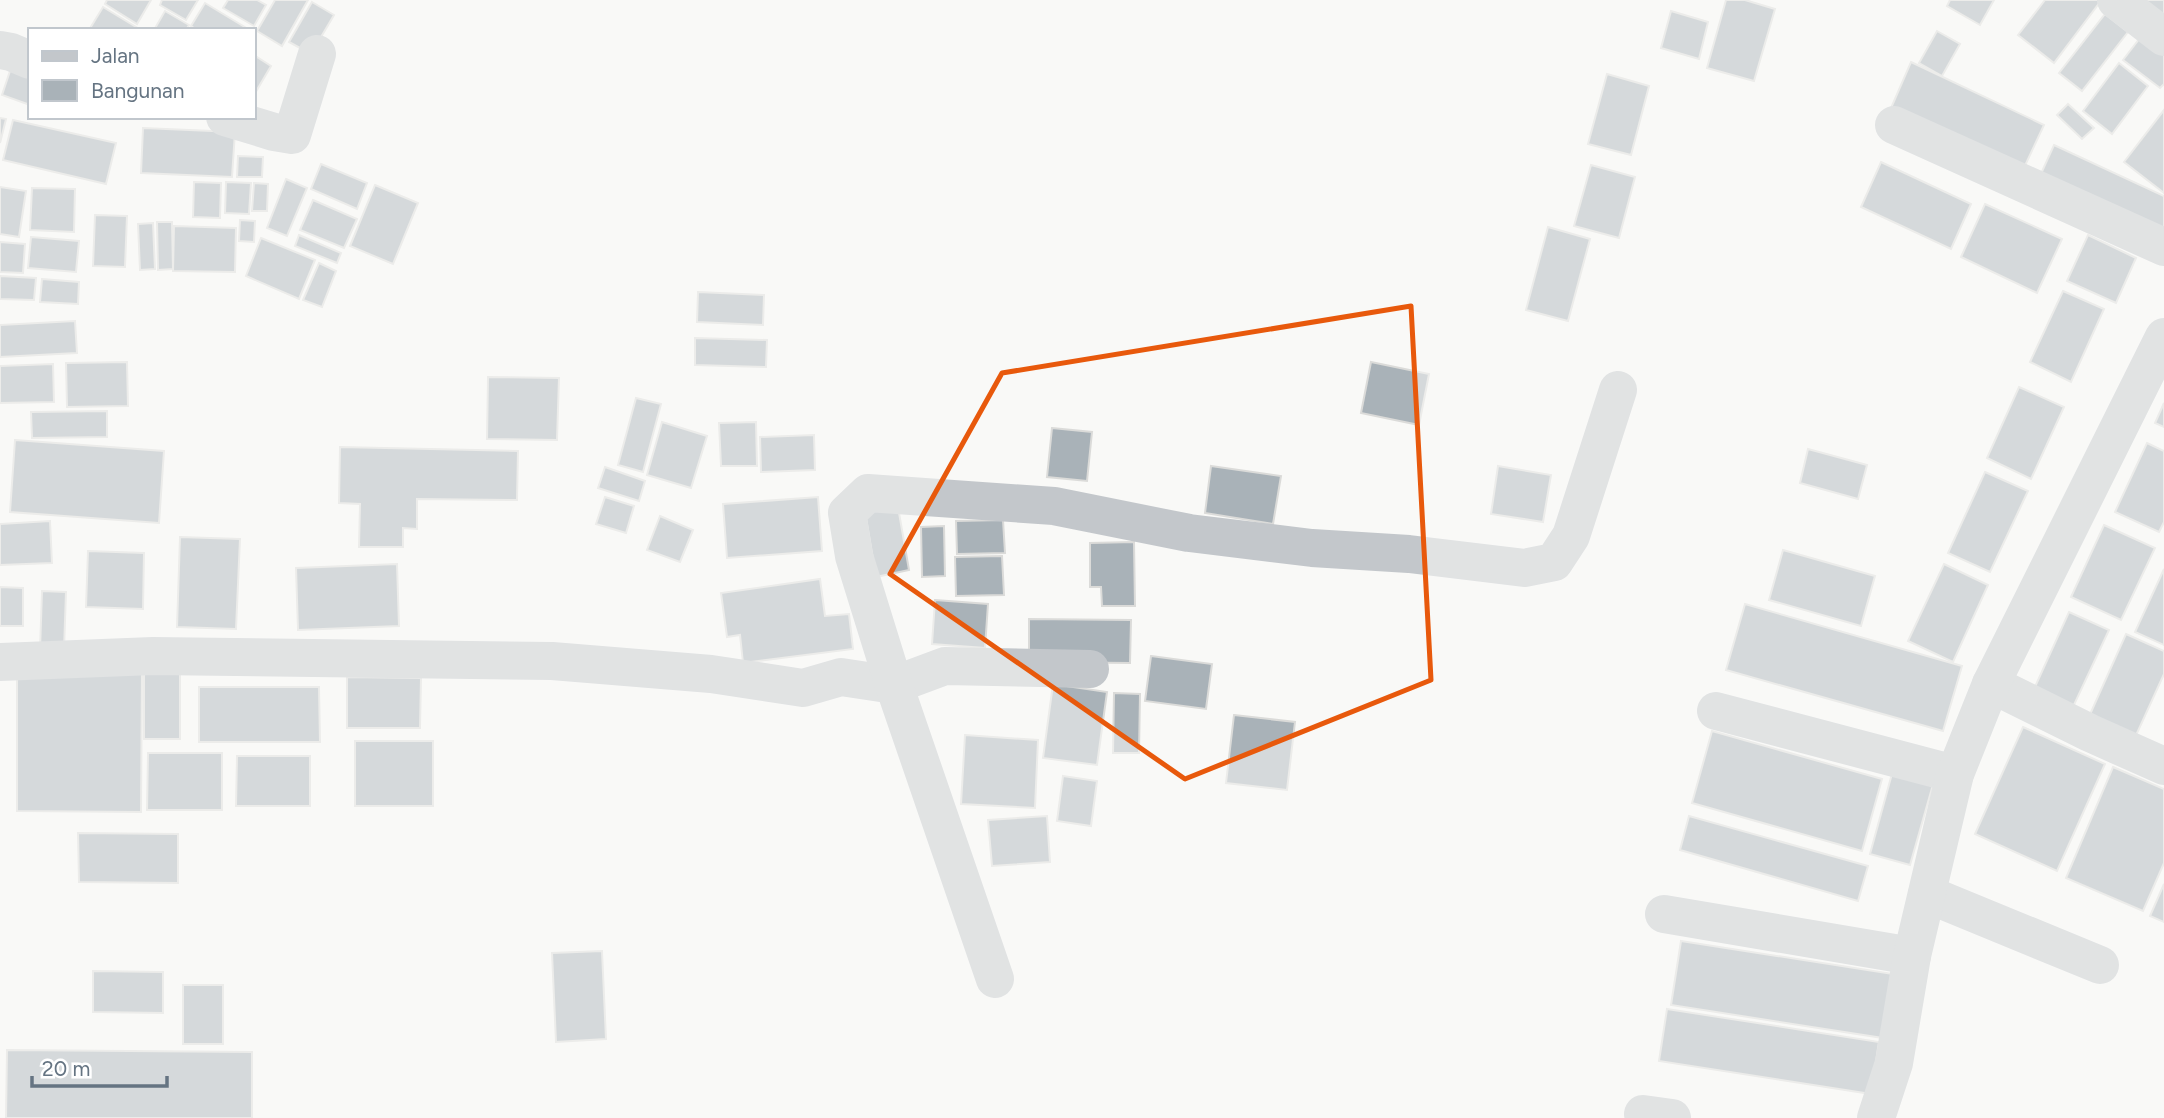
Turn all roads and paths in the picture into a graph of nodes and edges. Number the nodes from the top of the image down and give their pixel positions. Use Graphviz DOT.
graph roads {
  1 [pos="2116,0"];
  2 [pos="2164,37"];
  3 [pos="0,50"];
  4 [pos="317,54"];
  5 [pos="28,59"];
  6 [pos="232,119"];
  7 [pos="1894,125"];
  8 [pos="2164,247"];
  9 [pos="2164,337"];
  10 [pos="1618,390"];
  11 [pos="0,662"];
  12 [pos="1090,668"];
  13 [pos="1991,684"];
  14 [pos="894,685"];
  15 [pos="1716,711"];
  16 [pos="2164,766"];
  17 [pos="1955,774"];
  18 [pos="1927,894"];
  19 [pos="1664,914"];
  20 [pos="1912,956"];
  21 [pos="2100,965"];
  22 [pos="995,979"];
  23 [pos="1876,1118"];
  1 -- 2 [label="street"];
  3 -- 5 [label="street"];
  4 -- 6 [label="street"];
  7 -- 8 [label="street"];
  9 -- 13 [label="street"];
  10 -- 14 [label="street"];
  11 -- 14 [label="street"];
  12 -- 14 [label="street"];
  13 -- 16 [label="street"];
  13 -- 17 [label="street"];
  14 -- 22 [label="street"];
  15 -- 17 [label="street"];
  17 -- 18 [label="street"];
  18 -- 20 [label="street"];
  18 -- 21 [label="street"];
  19 -- 20 [label="street"];
  20 -- 23 [label="street"];
}
